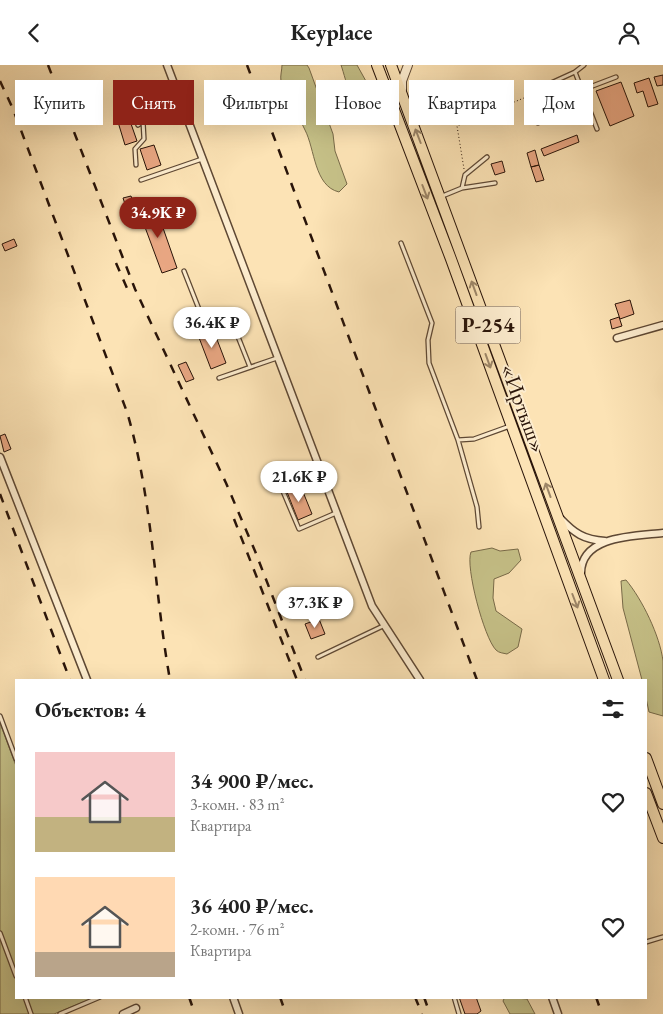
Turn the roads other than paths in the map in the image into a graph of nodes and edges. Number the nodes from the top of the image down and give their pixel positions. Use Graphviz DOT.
graph roads {
  1 [pos="167,65"];
  2 [pos="377,65"];
  3 [pos="391,65"];
  4 [pos="408,65"];
  5 [pos="584,65"];
  6 [pos="575,72"];
  7 [pos="616,77"];
  8 [pos="172,80"];
  9 [pos="558,80"];
  10 [pos="578,80"];
  11 [pos="593,86"];
  12 [pos="402,96"];
  13 [pos="593,117"];
  14 [pos="143,125"];
  15 [pos="190,125"];
  16 [pos="598,129"];
  17 [pos="487,157"];
  18 [pos="203,159"];
  19 [pos="136,165"];
  20 [pos="141,180"];
  21 [pos="495,183"];
  22 [pos="462,188"];
  23 [pos="440,197"];
  24 [pos="401,243"];
  25 [pos="184,271"];
  26 [pos="663,325"];
  27 [pos="617,338"];
  28 [pos="278,358"];
  29 [pos="250,367"];
  30 [pos="219,377"];
  31 [pos="511,426"];
  32 [pos="458,440"];
  33 [pos="0,457"];
  34 [pos="321,473"];
  35 [pos="336,513"];
  36 [pos="558,515"];
  37 [pos="478,527"];
  38 [pos="663,533"];
  39 [pos="609,541"];
  40 [pos="583,585"];
  41 [pos="382,626"];
  42 [pos="318,657"];
  43 [pos="87,679"];
  44 [pos="419,679"];
  45 [pos="604,679"];
  46 [pos="618,679"];
  47 [pos="0,716"];
  48 [pos="15,756"];
  49 [pos="647,761"];
  50 [pos="647,796"];
  51 [pos="663,804"];
  52 [pos="663,838"];
  53 [pos="0,933"];
  54 [pos="663,937"];
  55 [pos="647,943"];
  56 [pos="15,973"];
  57 [pos="26,999"];
  58 [pos="95,999"];
  59 [pos="234,999"];
  60 [pos="455,999"];
  61 [pos="553,999"];
  62 [pos="136,1008"];
  63 [pos="31,1014"];
  64 [pos="60,1014"];
  65 [pos="123,1014"];
  66 [pos="239,1014"];
  67 [pos="459,1014"];
  68 [pos="558,1014"];
  1 -- 8 [label="street"];
  2 -- 31 [label="main road, «Иртыш» / Р-254, one-way"];
  3 -- 12 [label="main road, «Иртыш» / Р-254"];
  4 -- 12 [label="street"];
  5 -- 6 [label="lane"];
  6 -- 9 [label="lane"];
  6 -- 10 [label="lane"];
  7 -- 11 [label="lane"];
  23 -- 12 [label="main road, «Иртыш» / Р-254, one-way"];
  13 -- 16 [label="lane"];
  14 -- 19 [label="lane"];
  15 -- 18 [label="street"];
  17 -- 22 [label="lane"];
  18 -- 20 [label="lane"];
  18 -- 28 [label="street"];
  21 -- 22 [label="lane"];
  22 -- 23 [label="lane"];
  36 -- 23 [label="main road, «Иртыш» / Р-254, one-way"];
  24 -- 32 [label="lane"];
  25 -- 29 [label="lane"];
  26 -- 27 [label="street"];
  28 -- 29 [label="lane"];
  28 -- 34 [label="street"];
  29 -- 30 [label="lane"];
  31 -- 32 [label="lane"];
  31 -- 45 [label="main road, «Иртыш» / Р-254, one-way"];
  32 -- 37 [label="lane"];
  33 -- 43 [label="street"];
  34 -- 35 [label="street"];
  34 -- 35 [label="lane"];
  35 -- 41 [label="street"];
  36 -- 39 [label="street"];
  36 -- 40 [label="main road, «Иртыш» / Р-254"];
  38 -- 39 [label="street"];
  39 -- 40 [label="street"];
  40 -- 46 [label="main road, «Иртыш» / Р-254"];
  41 -- 42 [label="lane"];
  41 -- 44 [label="street"];
  47 -- 48 [label="lane"];
  49 -- 51 [label="main road"];
  50 -- 52 [label="main road"];
  53 -- 56 [label="lane"];
  54 -- 55 [label="lane"];
  57 -- 63 [label="lane"];
  58 -- 64 [label="lane"];
  59 -- 66 [label="street"];
  60 -- 67 [label="lane"];
  61 -- 68 [label="street"];
  62 -- 65 [label="street"];
}
